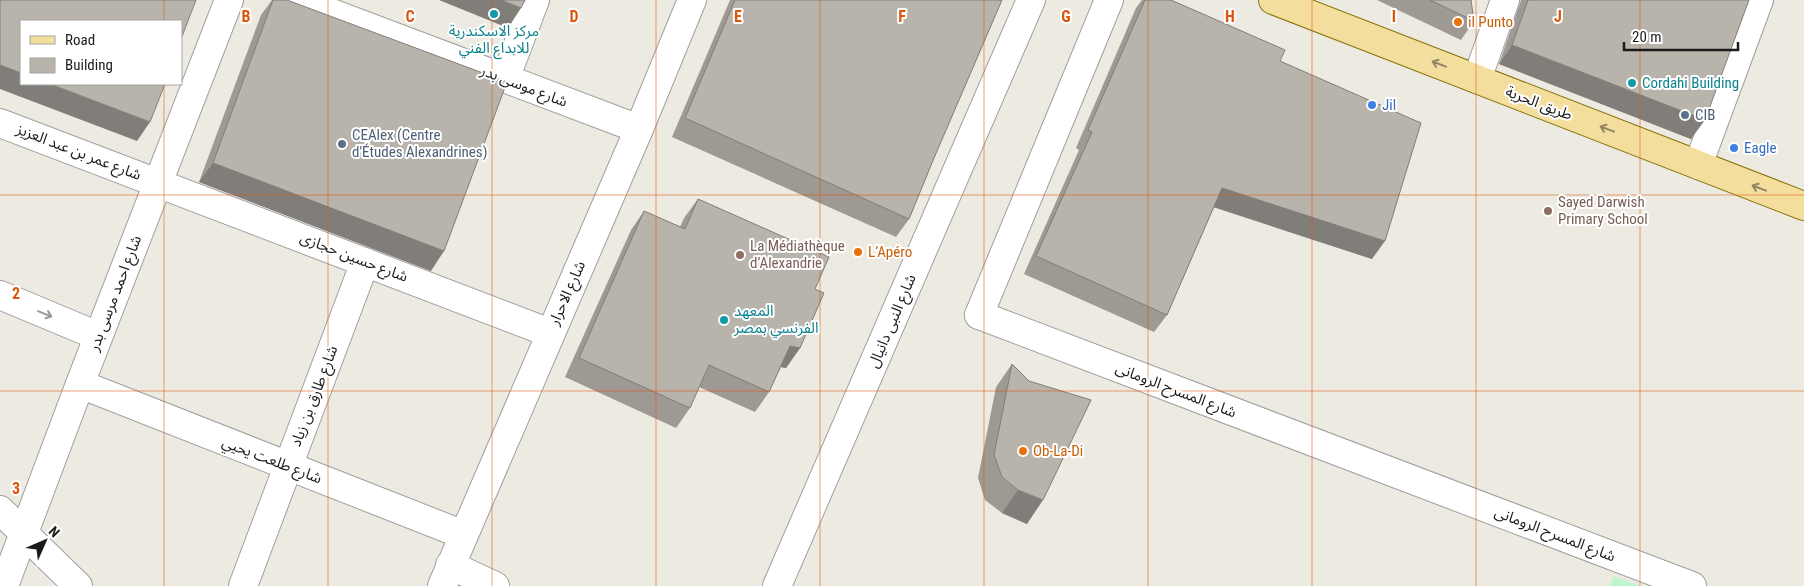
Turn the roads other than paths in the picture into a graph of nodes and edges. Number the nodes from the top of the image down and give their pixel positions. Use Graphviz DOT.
graph roads {
  1 [pos="229,0"];
  2 [pos="297,0"];
  3 [pos="535,0"];
  4 [pos="692,0"];
  5 [pos="1030,0"];
  6 [pos="1109,0"];
  7 [pos="1273,0"];
  8 [pos="1505,0"];
  9 [pos="1759,0"];
  10 [pos="505,79"];
  11 [pos="1477,79"];
  12 [pos="0,123"];
  13 [pos="639,129"];
  14 [pos="1698,165"];
  15 [pos="158,182"];
  16 [pos="1804,206"];
  17 [pos="365,262"];
  18 [pos="0,295"];
  19 [pos="550,333"];
  20 [pos="98,336"];
  21 [pos="80,384"];
  22 [pos="288,466"];
  23 [pos="0,510"];
  24 [pos="25,532"];
  25 [pos="464,535"];
  26 [pos="446,576"];
  27 [pos="4,586"];
  28 [pos="78,586"];
  29 [pos="243,586"];
  30 [pos="494,586"];
  31 [pos="776,586"];
  32 [pos="1692,586"];
  1 -- 15 [label="street, شارع احمد مرسى بدر"];
  2 -- 10 [label="street, شارع موسى بدر"];
  3 -- 10 [label="street"];
  4 -- 13 [label="street, شارع الاحرار"];
  5 -- 31 [label="street, شارع النبى دانيال"];
  6 -- 32 [label="street, شارع المسرح الرومانى"];
  11 -- 7 [label="main road, طريق الحرية, one-way"];
  8 -- 11 [label="street"];
  9 -- 14 [label="street"];
  10 -- 13 [label="street, شارع موسى بدر"];
  14 -- 11 [label="main road, طريق الحرية, one-way"];
  12 -- 15 [label="street, شارع عمر بن عبد العزيز"];
  13 -- 19 [label="street, شارع الاحرار"];
  16 -- 14 [label="main road, طريق الحرية, one-way"];
  15 -- 17 [label="street, شارع حسين حجازى"];
  15 -- 20 [label="street, شارع احمد مرسى بدر"];
  17 -- 19 [label="street, شارع حسين حجازى"];
  17 -- 22 [label="street, شارع طارق بن زياد"];
  18 -- 20 [label="street, one-way"];
  19 -- 25 [label="street, شارع الاحرار"];
  20 -- 21 [label="street, شارع احمد مرسى بدر"];
  21 -- 22 [label="street, شارع طلعت يحيي"];
  21 -- 24 [label="street, شارع احمد مرسى بدر"];
  22 -- 25 [label="street, شارع طلعت يحيي"];
  22 -- 29 [label="street, شارع طارق بن زياد"];
  23 -- 24 [label="street"];
  24 -- 27 [label="street, شارع احمد مرسى بدر"];
  24 -- 28 [label="street"];
  25 -- 26 [label="street, شارع الاحرار"];
  26 -- 30 [label="street"];
}
